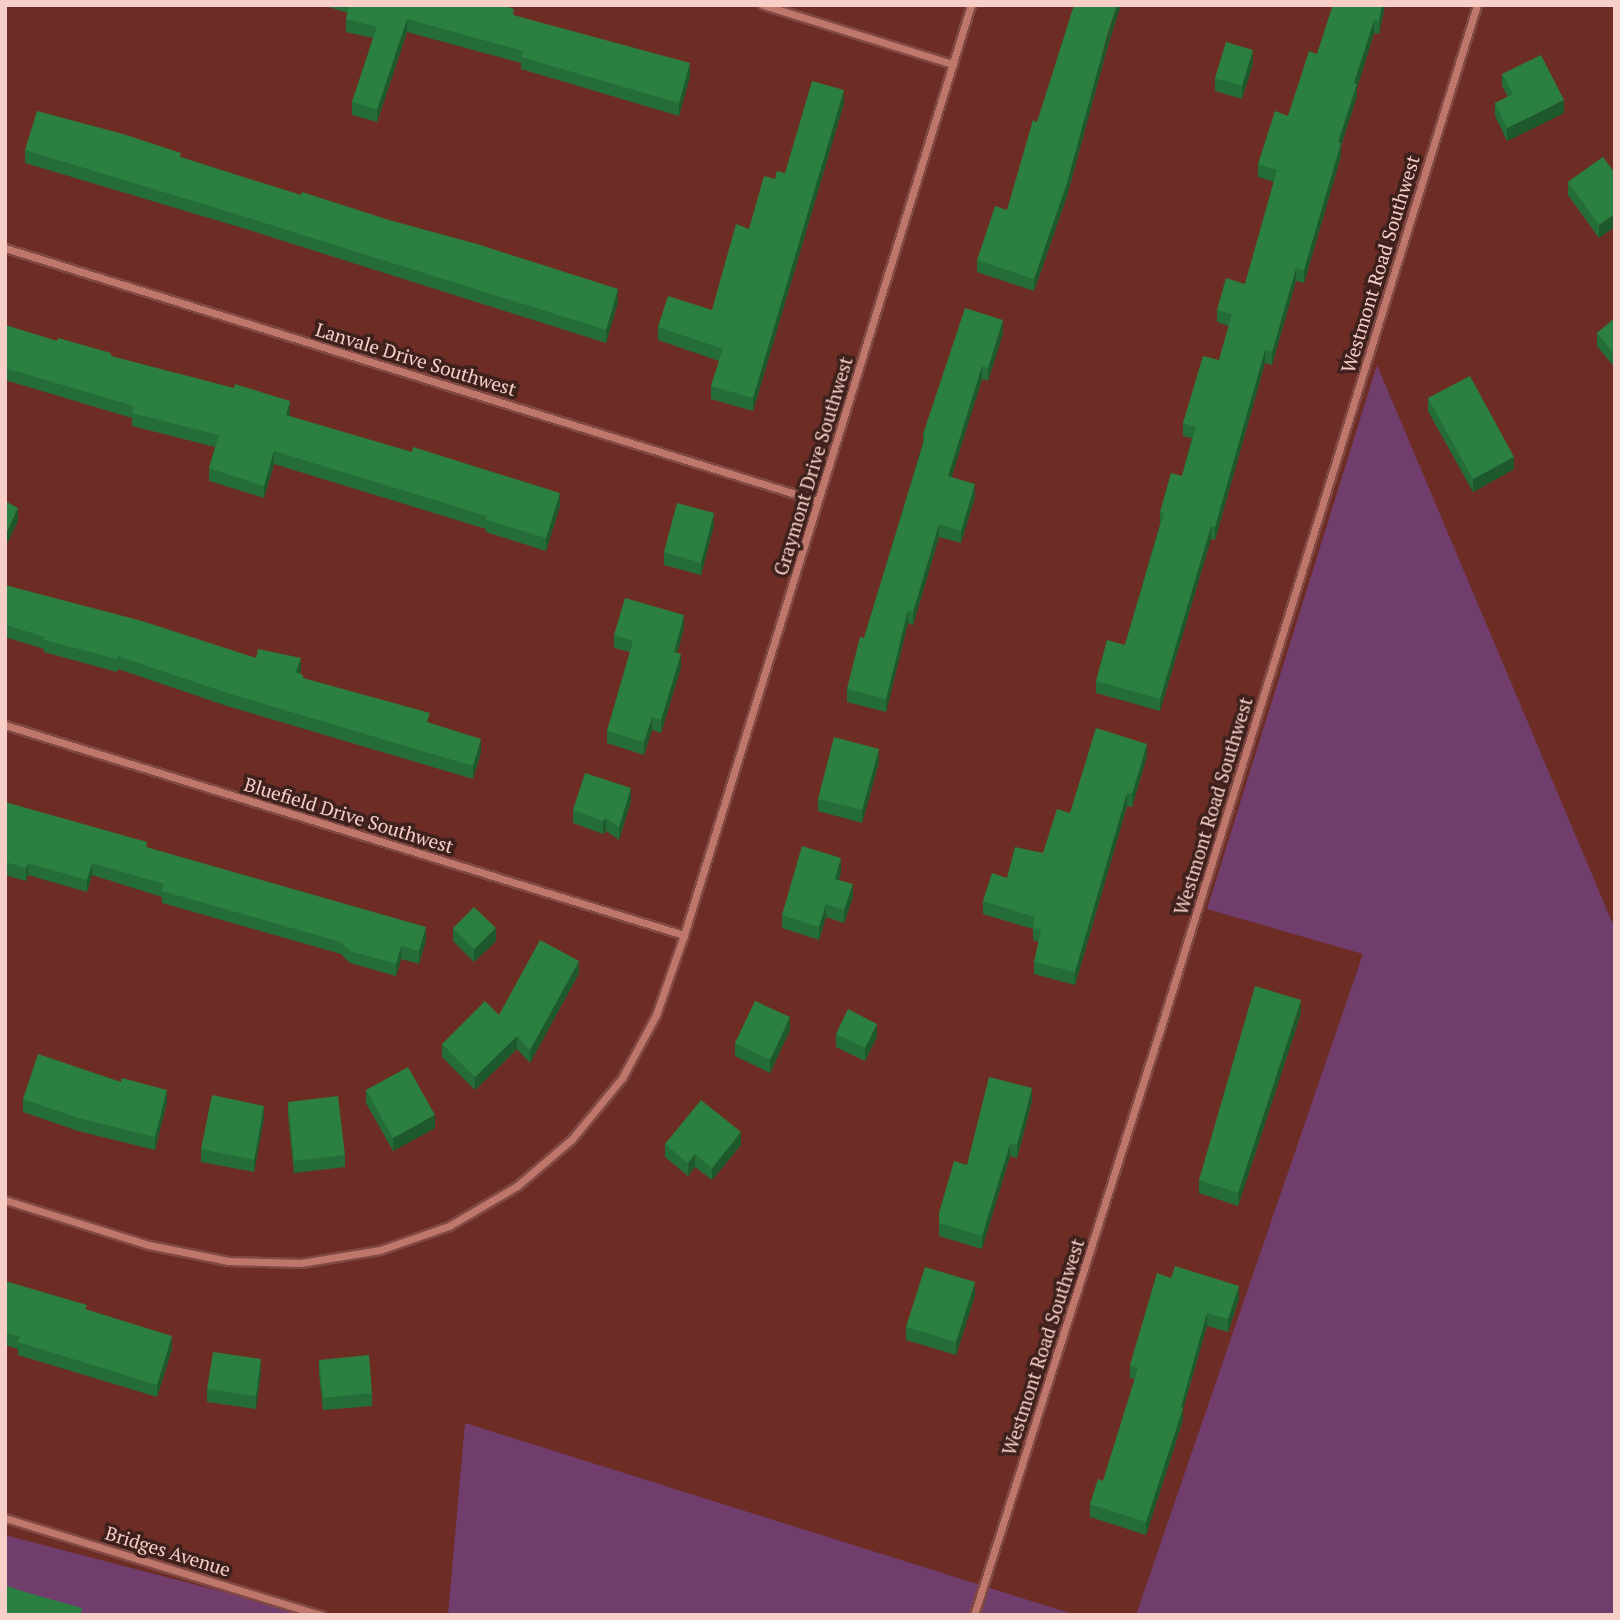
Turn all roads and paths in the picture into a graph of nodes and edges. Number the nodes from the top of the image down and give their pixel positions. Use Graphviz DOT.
graph roads {
  1 [pos="763,5"];
  2 [pos="971,5"];
  3 [pos="1477,5"];
  4 [pos="953,64"];
  5 [pos="5,248"];
  6 [pos="818,501"];
  7 [pos="5,725"];
  8 [pos="684,935"];
  9 [pos="5,1200"];
  10 [pos="5,1518"];
  11 [pos="321,1615"];
  12 [pos="974,1615"];
  1 -- 4 [label="street"];
  2 -- 4 [label="street, Graymont Drive Southwest"];
  3 -- 12 [label="street, Westmont Road Southwest"];
  4 -- 6 [label="street, Graymont Drive Southwest"];
  5 -- 6 [label="street, Lanvale Drive Southwest"];
  6 -- 8 [label="street, Graymont Drive Southwest"];
  7 -- 8 [label="street, Bluefield Drive Southwest"];
  8 -- 9 [label="street, Graymont Drive Southwest"];
  10 -- 11 [label="street, Bridges Avenue"];
}
